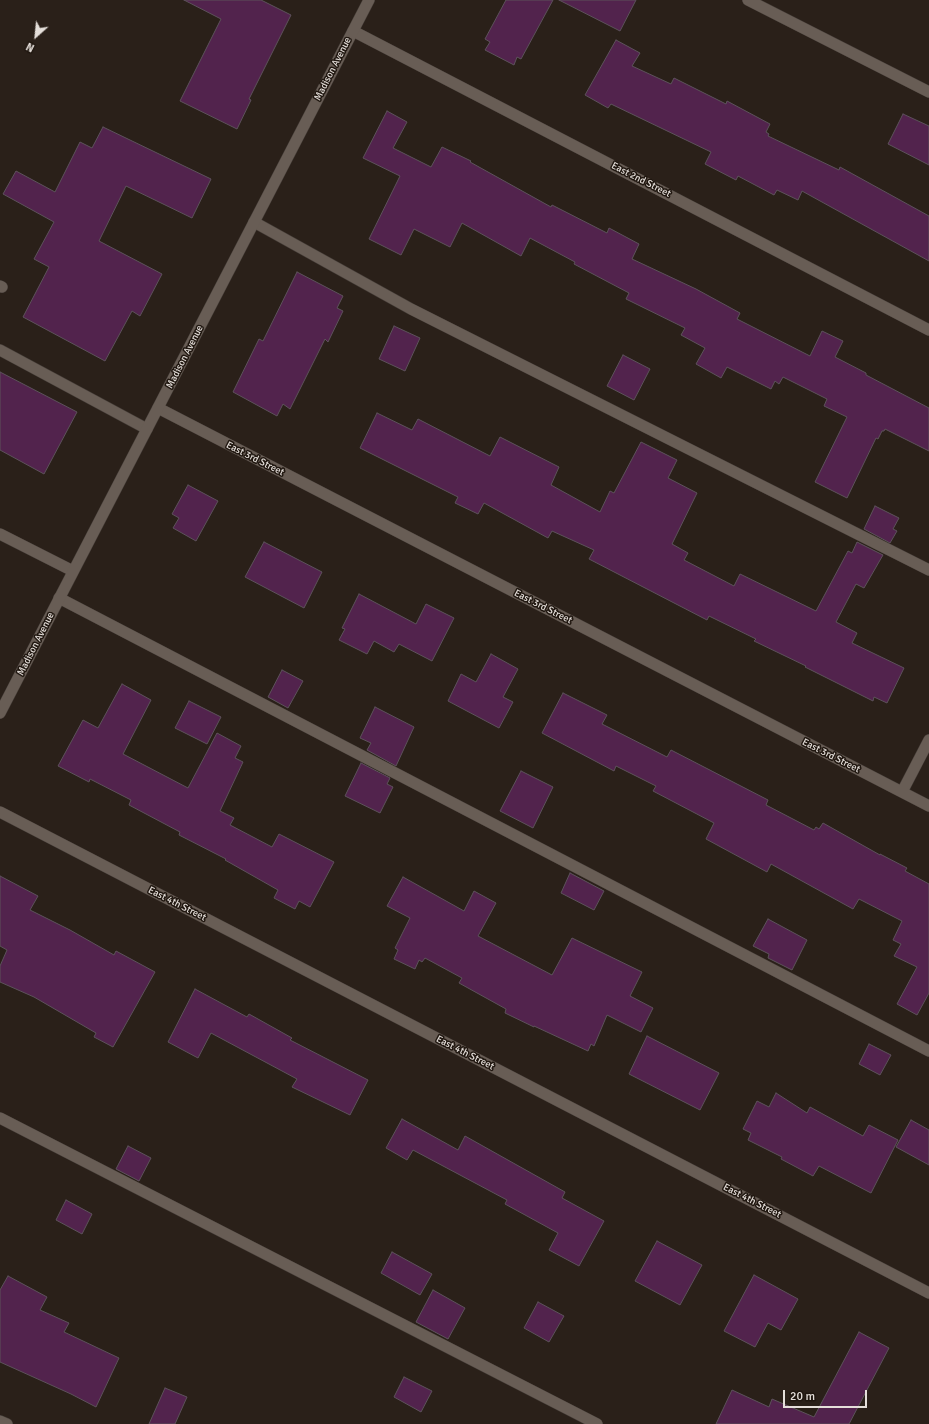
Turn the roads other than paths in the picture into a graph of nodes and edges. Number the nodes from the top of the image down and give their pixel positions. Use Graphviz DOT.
graph roads {
  1 [pos="369,0"];
  2 [pos="748,0"];
  3 [pos="353,31"];
  4 [pos="929,92"];
  5 [pos="254,222"];
  6 [pos="929,330"];
  7 [pos="0,350"];
  8 [pos="158,408"];
  9 [pos="147,428"];
  10 [pos="0,534"];
  11 [pos="929,570"];
  12 [pos="73,571"];
  13 [pos="59,598"];
  14 [pos="0,713"];
  15 [pos="929,740"];
  16 [pos="902,792"];
  17 [pos="929,806"];
  18 [pos="0,812"];
  19 [pos="929,1051"];
  20 [pos="0,1118"];
  21 [pos="929,1293"];
  22 [pos="0,1421"];
  23 [pos="7,1424"];
  24 [pos="597,1424"];
  1 -- 3 [label="street, Madison Avenue"];
  2 -- 4 [label="street"];
  3 -- 5 [label="street, Madison Avenue"];
  3 -- 6 [label="street, East 2nd Street"];
  5 -- 8 [label="street, Madison Avenue"];
  5 -- 11 [label="street"];
  7 -- 9 [label="street"];
  8 -- 9 [label="street, Madison Avenue"];
  8 -- 16 [label="street, East 3rd Street"];
  9 -- 12 [label="street, Madison Avenue"];
  10 -- 12 [label="street"];
  12 -- 13 [label="street, Madison Avenue"];
  13 -- 14 [label="street, Madison Avenue"];
  13 -- 19 [label="street"];
  15 -- 16 [label="street"];
  16 -- 17 [label="street, East 3rd Street"];
  18 -- 21 [label="street, East 4th Street"];
  20 -- 24 [label="street"];
  22 -- 23 [label="street"];
}
